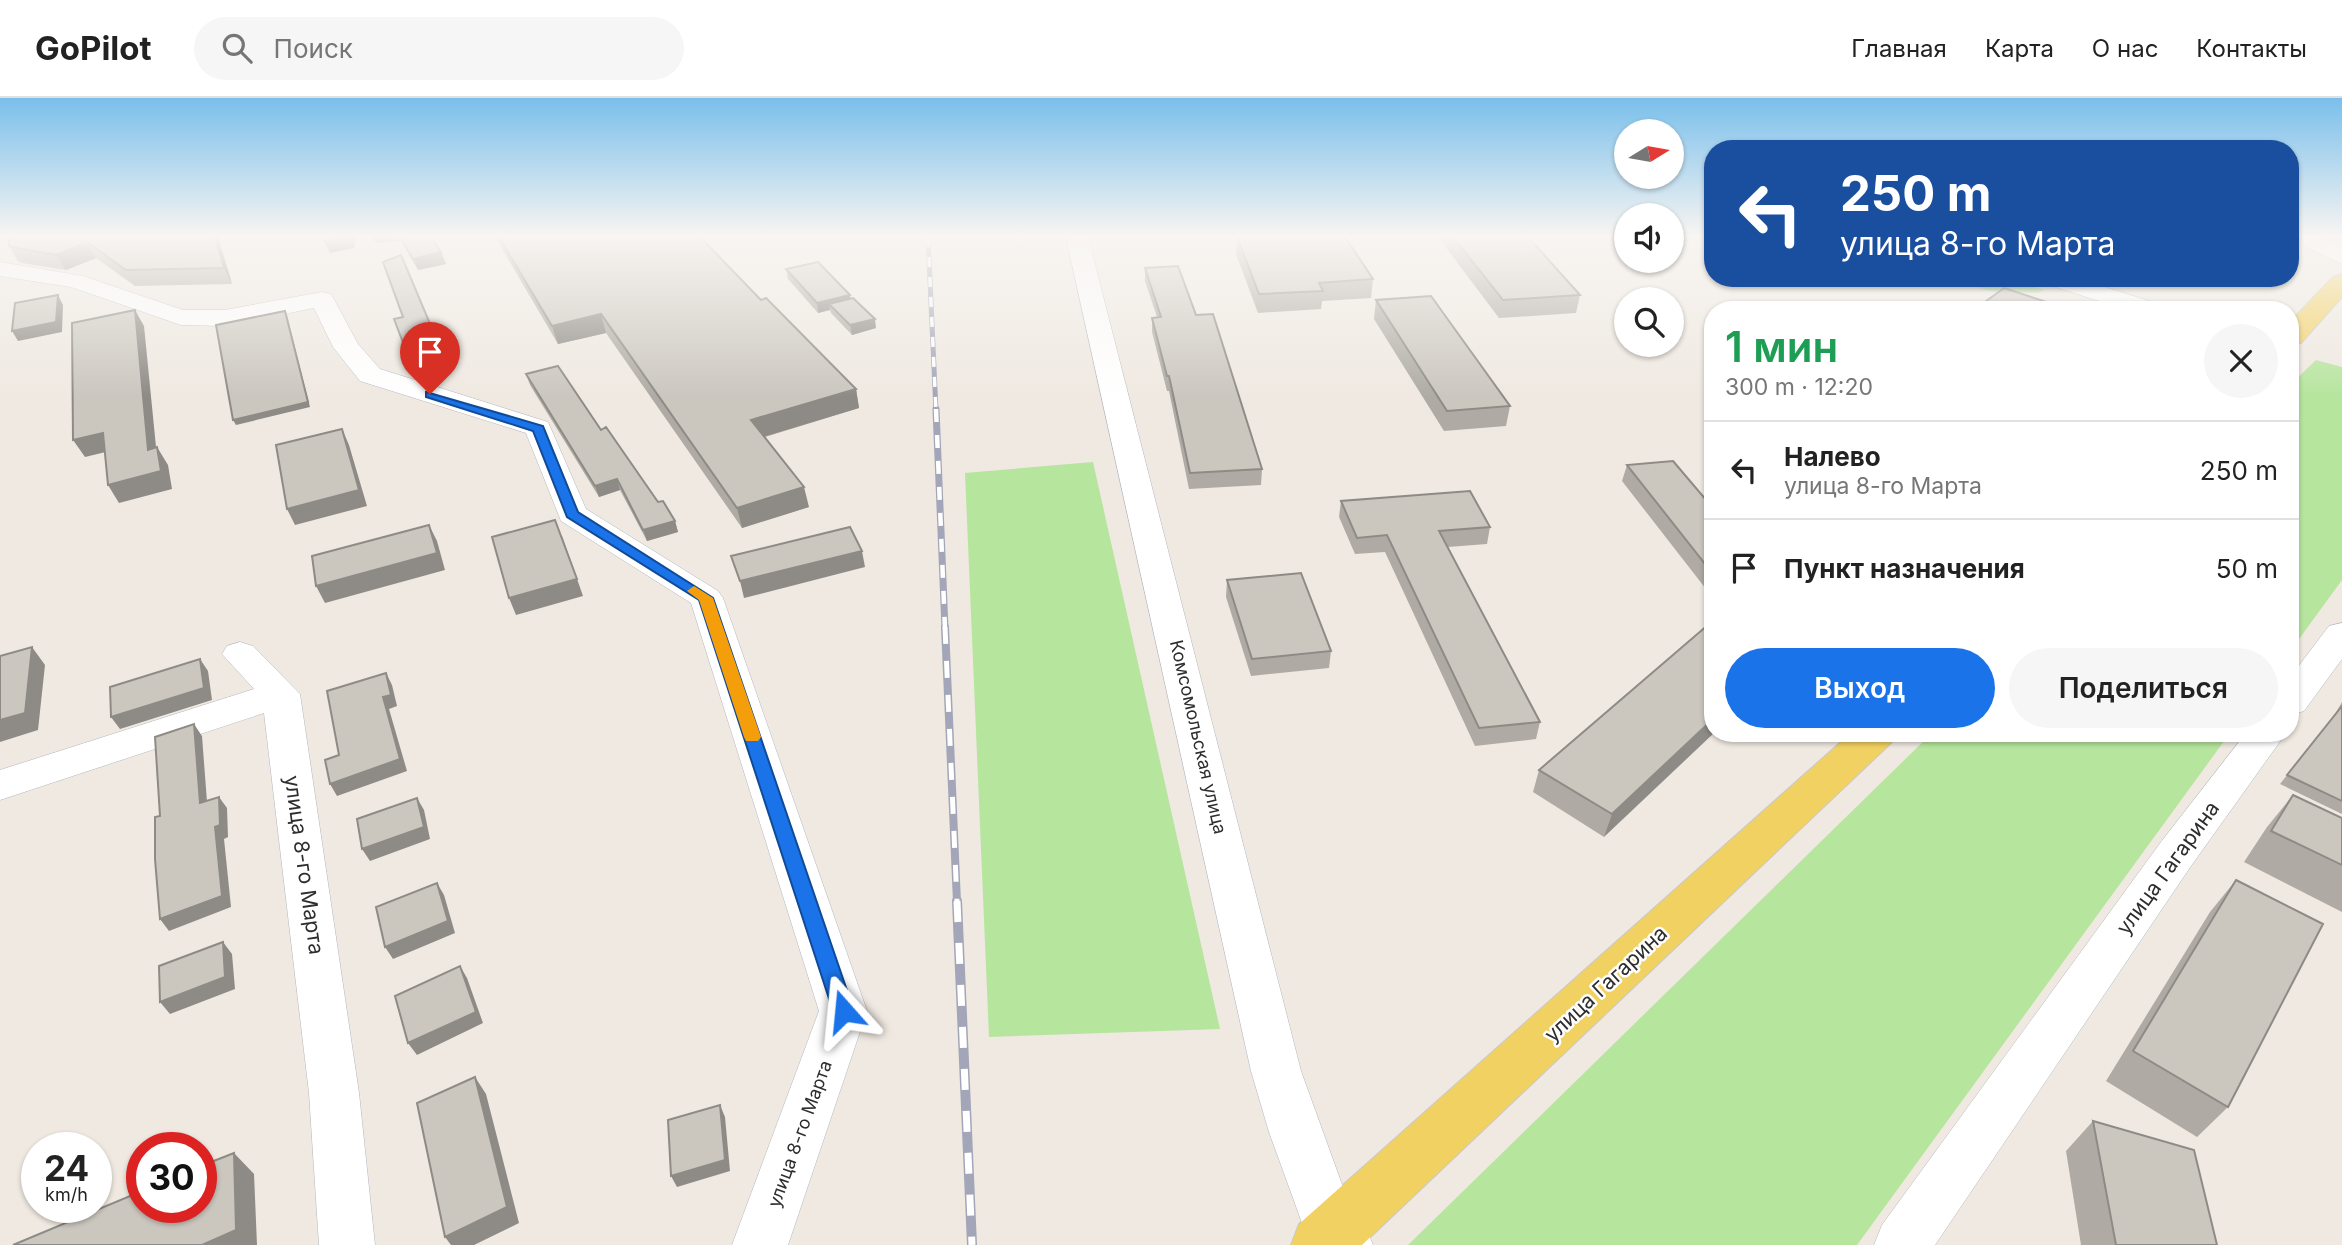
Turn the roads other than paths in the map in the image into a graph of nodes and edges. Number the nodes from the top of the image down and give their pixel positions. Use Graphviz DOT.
graph roads {
  1 [pos="103,291"];
  2 [pos="1090,291"];
  3 [pos="2082,291"];
  4 [pos="2334,291"];
  5 [pos="2116,301"];
  6 [pos="2299,328"];
  7 [pos="2342,635"];
  8 [pos="240,653"];
  9 [pos="2299,691"];
  10 [pos="281,694"];
  11 [pos="1867,742"];
  12 [pos="2260,742"];
  13 [pos="0,785"];
  14 [pos="1333,1241"];
  15 [pos="347,1245"];
  16 [pos="760,1245"];
  17 [pos="1902,1245"];
  1 -- 16 [label="street, улица 8-го Марта"];
  2 -- 14 [label="street, Комсомольская улица"];
  3 -- 5 [label="street"];
  4 -- 6 [label="main road"];
  7 -- 9 [label="street"];
  8 -- 10 [label="street"];
  10 -- 13 [label="street"];
  10 -- 15 [label="street, улица 8-го Марта"];
  11 -- 14 [label="main road, улица Гагарина"];
  12 -- 17 [label="street, улица Гагарина"];
}
